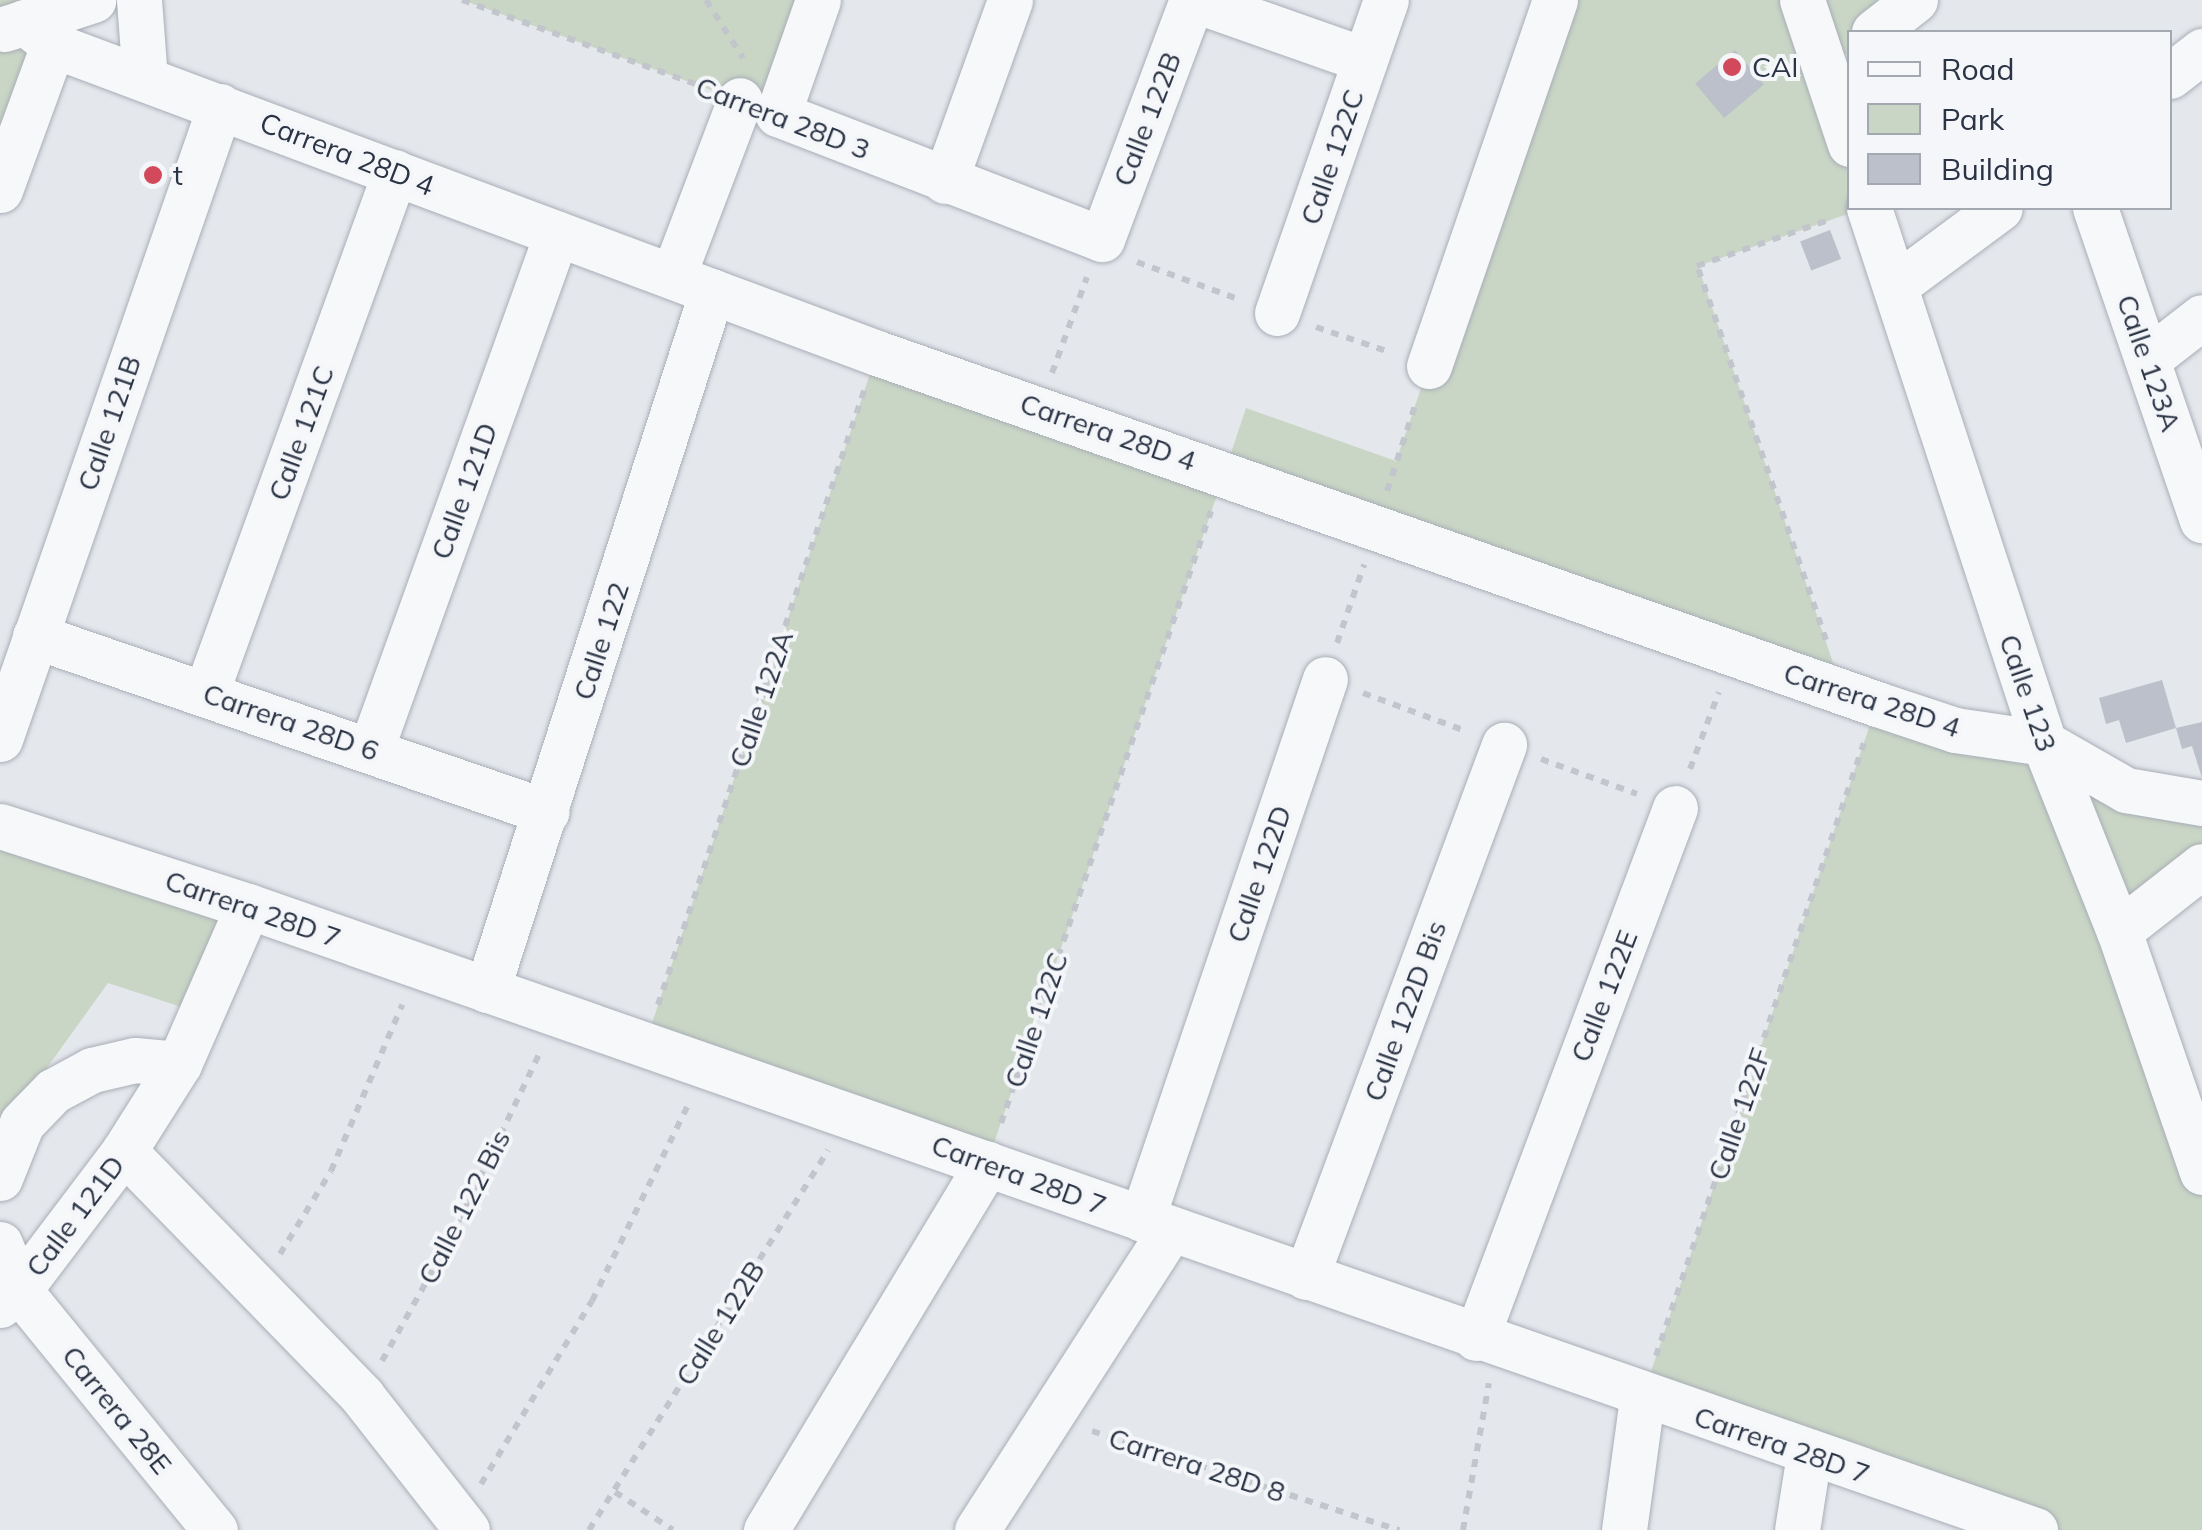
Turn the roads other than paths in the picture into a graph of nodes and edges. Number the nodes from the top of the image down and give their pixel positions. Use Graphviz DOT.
graph roads {
  1 [pos="93,0"];
  2 [pos="139,0"];
  3 [pos="818,0"];
  4 [pos="1010,0"];
  5 [pos="1194,0"];
  6 [pos="1386,0"];
  7 [pos="1555,0"];
  8 [pos="1802,0"];
  9 [pos="1915,0"];
  10 [pos="1877,30"];
  11 [pos="26,32"];
  12 [pos="2202,50"];
  13 [pos="1365,60"];
  14 [pos="1838,61"];
  15 [pos="2172,74"];
  16 [pos="145,79"];
  17 [pos="220,106"];
  18 [pos="759,107"];
  19 [pos="1847,123"];
  20 [pos="396,172"];
  21 [pos="945,181"];
  22 [pos="0,190"];
  23 [pos="1997,210"];
  24 [pos="2096,210"];
  25 [pos="1858,211"];
  26 [pos="557,233"];
  27 [pos="1097,252"];
  28 [pos="693,284"];
  29 [pos="1896,286"];
  30 [pos="1277,313"];
  31 [pos="2202,317"];
  32 [pos="2148,359"];
  33 [pos="1430,366"];
  34 [pos="2202,520"];
  35 [pos="35,636"];
  36 [pos="1326,679"];
  37 [pos="206,693"];
  38 [pos="0,740"];
  39 [pos="2044,742"];
  40 [pos="1504,745"];
  41 [pos="370,749"];
  42 [pos="2202,804"];
  43 [pos="1675,808"];
  44 [pos="547,812"];
  45 [pos="0,826"];
  46 [pos="2202,866"];
  47 [pos="248,906"];
  48 [pos="2119,931"];
  49 [pos="487,990"];
  50 [pos="180,1064"];
  51 [pos="124,1150"];
  52 [pos="987,1163"];
  53 [pos="2202,1172"];
  54 [pos="0,1178"];
  55 [pos="1156,1224"];
  56 [pos="0,1244"];
  57 [pos="1306,1278"];
  58 [pos="10,1298"];
  59 [pos="1486,1342"];
  60 [pos="1642,1398"];
  61 [pos="1809,1454"];
  62 [pos="463,1525"];
  63 [pos="215,1530"];
  64 [pos="766,1530"];
  65 [pos="977,1530"];
  66 [pos="1624,1530"];
  67 [pos="1797,1530"];
  68 [pos="2035,1530"];
  1 -- 11 [label="street"];
  2 -- 16 [label="street"];
  3 -- 18 [label="street, Calle 122"];
  4 -- 21 [label="street"];
  5 -- 13 [label="street"];
  5 -- 27 [label="street, Calle 122B"];
  6 -- 13 [label="street, Calle 122C"];
  7 -- 33 [label="street"];
  8 -- 14 [label="street"];
  9 -- 10 [label="street"];
  11 -- 16 [label="street, Carrera 28D 4"];
  11 -- 22 [label="street"];
  12 -- 15 [label="street"];
  13 -- 30 [label="street, Calle 122C"];
  14 -- 19 [label="street"];
  16 -- 17 [label="street, Carrera 28D 4"];
  17 -- 20 [label="street, Carrera 28D 4"];
  17 -- 35 [label="street, Calle 121B"];
  18 -- 21 [label="street, Carrera 28D 3"];
  18 -- 28 [label="street, Calle 122"];
  20 -- 26 [label="street, Carrera 28D 4"];
  20 -- 37 [label="street, Calle 121C"];
  21 -- 27 [label="street, Carrera 28D 3"];
  23 -- 29 [label="street"];
  24 -- 32 [label="street, Calle 123A"];
  25 -- 29 [label="street, Calle 123"];
  26 -- 28 [label="street, Carrera 28D 4"];
  26 -- 41 [label="street, Calle 121D"];
  28 -- 39 [label="street, Carrera 28D 4"];
  28 -- 44 [label="street, Calle 122"];
  29 -- 39 [label="street, Calle 123"];
  31 -- 32 [label="street"];
  32 -- 34 [label="street, Calle 123A"];
  35 -- 37 [label="street, Carrera 28D 6"];
  35 -- 38 [label="street, Calle 121B"];
  36 -- 55 [label="street, Calle 122D"];
  37 -- 41 [label="street, Carrera 28D 6"];
  39 -- 42 [label="street, Carrera 28D 4"];
  39 -- 48 [label="street, Calle 123"];
  40 -- 57 [label="street, Calle 122D Bis"];
  41 -- 44 [label="street, Carrera 28D 6"];
  43 -- 59 [label="street, Calle 122E"];
  44 -- 49 [label="street, Calle 122"];
  45 -- 47 [label="street, Carrera 28D 7"];
  46 -- 48 [label="street"];
  47 -- 49 [label="street, Carrera 28D 7"];
  47 -- 50 [label="street, Calle 121D"];
  48 -- 53 [label="street, Calle 123"];
  49 -- 52 [label="street, Carrera 28D 7"];
  50 -- 51 [label="street, Calle 121D"];
  50 -- 54 [label="street"];
  51 -- 58 [label="street, Calle 121D"];
  51 -- 62 [label="street"];
  52 -- 55 [label="street, Carrera 28D 7"];
  52 -- 64 [label="street"];
  55 -- 57 [label="street, Carrera 28D 7"];
  55 -- 65 [label="street, Calle 122D"];
  56 -- 58 [label="street, Carrera 28E"];
  57 -- 59 [label="street, Carrera 28D 7"];
  58 -- 63 [label="street, Carrera 28E"];
  59 -- 60 [label="street, Carrera 28D 7"];
  60 -- 61 [label="street, Carrera 28D 7"];
  60 -- 66 [label="street"];
  61 -- 67 [label="street"];
  61 -- 68 [label="street, Carrera 28D 7"];
}
